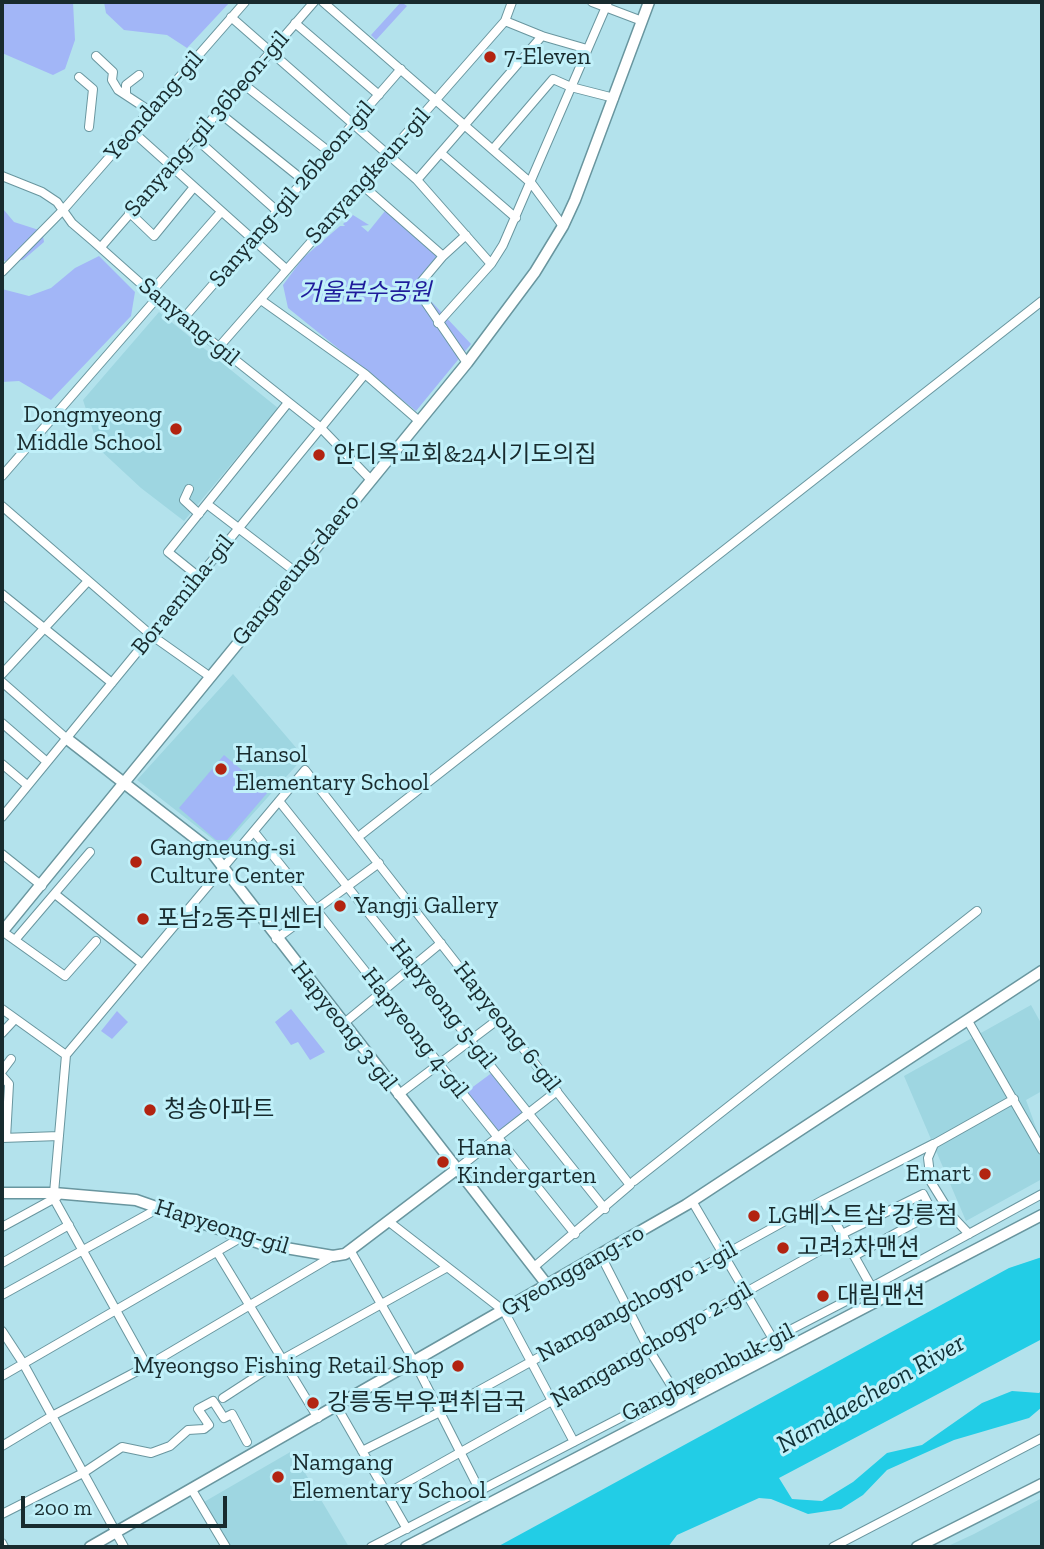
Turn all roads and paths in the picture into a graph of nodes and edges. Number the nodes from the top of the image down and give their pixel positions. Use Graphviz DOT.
graph roads {
  1 [pos="245,2"];
  2 [pos="314,2"];
  3 [pos="323,2"];
  4 [pos="512,2"];
  5 [pos="592,2"];
  6 [pos="649,2"];
  7 [pos="607,5"];
  8 [pos="231,17"];
  9 [pos="505,20"];
  10 [pos="642,21"];
  11 [pos="295,23"];
  12 [pos="542,36"];
  13 [pos="587,49"];
  14 [pos="269,52"];
  15 [pos="96,55"];
  16 [pos="401,69"];
  17 [pos="139,75"];
  18 [pos="79,77"];
  19 [pos="242,83"];
  20 [pos="571,87"];
  21 [pos="126,94"];
  22 [pos="379,94"];
  23 [pos="614,98"];
  24 [pos="437,99"];
  25 [pos="150,111"];
  26 [pos="217,111"];
  27 [pos="352,125"];
  28 [pos="467,125"];
  29 [pos="89,127"];
  30 [pos="132,131"];
  31 [pos="194,137"];
  32 [pos="493,149"];
  33 [pos="328,152"];
  34 [pos="387,153"];
  35 [pos="442,154"];
  36 [pos="169,165"];
  37 [pos="2,176"];
  38 [pos="303,180"];
  39 [pos="417,180"];
  40 [pos="361,184"];
  41 [pos="532,184"];
  42 [pos="194,187"];
  43 [pos="64,209"];
  44 [pos="276,210"];
  45 [pos="129,212"];
  46 [pos="221,212"];
  47 [pos="516,218"];
  48 [pos="563,226"];
  49 [pos="466,234"];
  50 [pos="251,239"];
  51 [pos="101,247"];
  52 [pos="443,256"];
  53 [pos="492,264"];
  54 [pos="286,269"];
  55 [pos="2,272"];
  56 [pos="154,295"];
  57 [pos="261,300"];
  58 [pos="1042,301"];
  59 [pos="183,319"];
  60 [pos="438,323"];
  61 [pos="218,348"];
  62 [pos="467,363"];
  63 [pos="365,374"];
  64 [pos="287,404"];
  65 [pos="419,421"];
  66 [pos="321,428"];
  67 [pos="2,476"];
  68 [pos="370,479"];
  69 [pos="189,489"];
  70 [pos="206,504"];
  71 [pos="2,506"];
  72 [pos="199,514"];
  73 [pos="237,530"];
  74 [pos="296,573"];
  75 [pos="199,577"];
  76 [pos="88,581"];
  77 [pos="2,594"];
  78 [pos="44,628"];
  79 [pos="151,635"];
  80 [pos="2,674"];
  81 [pos="209,676"];
  82 [pos="2,682"];
  83 [pos="112,682"];
  84 [pos="2,723"];
  85 [pos="66,738"];
  86 [pos="47,762"];
  87 [pos="2,764"];
  88 [pos="125,782"];
  89 [pos="27,785"];
  90 [pos="279,801"];
  91 [pos="2,817"];
  92 [pos="255,833"];
  93 [pos="362,834"];
  94 [pos="90,852"];
  95 [pos="2,854"];
  96 [pos="379,863"];
  97 [pos="221,867"];
  98 [pos="42,886"];
  99 [pos="349,887"];
  100 [pos="55,894"];
  101 [pos="317,910"];
  102 [pos="977,911"];
  103 [pos="2,932"];
  104 [pos="276,939"];
  105 [pos="15,940"];
  106 [pos="96,941"];
  107 [pos="441,943"];
  108 [pos="141,963"];
  109 [pos="413,967"];
  110 [pos="1042,971"];
  111 [pos="382,992"];
  112 [pos="2,1009"];
  113 [pos="15,1018"];
  114 [pos="500,1018"];
  115 [pos="968,1021"];
  116 [pos="343,1024"];
  117 [pos="2,1033"];
  118 [pos="470,1039"];
  119 [pos="66,1055"];
  120 [pos="11,1059"];
  121 [pos="438,1062"];
  122 [pos="2,1074"];
  123 [pos="557,1091"];
  124 [pos="398,1095"];
  125 [pos="1014,1099"];
  126 [pos="529,1113"];
  127 [pos="59,1136"];
  128 [pos="498,1137"];
  129 [pos="4,1138"];
  130 [pos="934,1144"];
  131 [pos="1042,1150"];
  132 [pos="457,1169"];
  133 [pos="634,1181"];
  134 [pos="2,1193"];
  135 [pos="1042,1194"];
  136 [pos="57,1195"];
  137 [pos="823,1200"];
  138 [pos="692,1201"];
  139 [pos="159,1208"];
  140 [pos="605,1209"];
  141 [pos="1042,1215"];
  142 [pos="388,1221"];
  143 [pos="69,1225"];
  144 [pos="2,1227"];
  145 [pos="575,1234"];
  146 [pos="969,1234"];
  147 [pos="843,1235"];
  148 [pos="242,1237"];
  149 [pos="83,1250"];
  150 [pos="349,1250"];
  151 [pos="217,1252"];
  152 [pos="724,1252"];
  153 [pos="333,1256"];
  154 [pos="601,1256"];
  155 [pos="854,1256"];
  156 [pos="2,1263"];
  157 [pos="534,1267"];
  158 [pos="446,1268"];
  159 [pos="548,1286"];
  160 [pos="872,1288"];
  161 [pos="745,1293"];
  162 [pos="2,1295"];
  163 [pos="380,1304"];
  164 [pos="251,1305"];
  165 [pos="627,1307"];
  166 [pos="116,1310"];
  167 [pos="504,1311"];
  168 [pos="2,1331"];
  169 [pos="773,1339"];
  170 [pos="648,1348"];
  171 [pos="283,1359"];
  172 [pos="531,1361"];
  173 [pos="23,1363"];
  174 [pos="415,1363"];
  175 [pos="147,1366"];
  176 [pos="2,1376"];
  177 [pos="674,1390"];
  178 [pos="223,1398"];
  179 [pos="553,1402"];
  180 [pos="337,1407"];
  181 [pos="440,1412"];
  182 [pos="52,1416"];
  183 [pos="224,1418"];
  184 [pos="318,1418"];
  185 [pos="209,1425"];
  186 [pos="1042,1438"];
  187 [pos="247,1442"];
  188 [pos="574,1442"];
  189 [pos="2,1446"];
  190 [pos="362,1451"];
  191 [pos="461,1453"];
  192 [pos="83,1473"];
  193 [pos="1042,1484"];
  194 [pos="192,1490"];
  195 [pos="480,1491"];
  196 [pos="386,1494"];
  197 [pos="2,1514"];
  198 [pos="407,1529"];
  199 [pos="117,1533"];
  200 [pos="2,1542"];
  201 [pos="223,1546"];
  202 [pos="4,1547"];
  203 [pos="90,1547"];
  204 [pos="124,1547"];
  205 [pos="371,1547"];
  206 [pos="407,1547"];
  207 [pos="833,1547"];
  208 [pos="917,1547"];
  1 -- 8 [label="street, Yeondang-gil"];
  2 -- 11 [label="street, Sanyang-gil 36beon-gil"];
  3 -- 16 [label="street"];
  4 -- 9 [label="street, Sanyangkeun-gil"];
  5 -- 7 [label="street"];
  6 -- 10 [label="street, Gangneung-daero"];
  7 -- 10 [label="street"];
  7 -- 13 [label="street"];
  8 -- 14 [label="street"];
  8 -- 25 [label="street, Yeondang-gil"];
  9 -- 12 [label="street"];
  9 -- 24 [label="street, Sanyangkeun-gil"];
  10 -- 23 [label="street, Gangneung-daero"];
  11 -- 14 [label="street, Sanyang-gil 36beon-gil"];
  11 -- 22 [label="street"];
  12 -- 13 [label="street"];
  12 -- 28 [label="street"];
  13 -- 20 [label="street"];
  14 -- 19 [label="street, Sanyang-gil 36beon-gil"];
  14 -- 27 [label="street"];
  15 -- 21 [label="street"];
  16 -- 22 [label="street, Sanyang-gil 26beon-gil"];
  16 -- 24 [label="street"];
  17 -- 21 [label="street"];
  18 -- 29 [label="street"];
  19 -- 26 [label="street, Sanyang-gil 36beon-gil"];
  19 -- 33 [label="street"];
  20 -- 23 [label="street"];
  20 -- 32 [label="street"];
  20 -- 41 [label="street"];
  21 -- 25 [label="street"];
  22 -- 27 [label="street, Sanyang-gil 26beon-gil"];
  23 -- 48 [label="street, Gangneung-daero"];
  24 -- 28 [label="street"];
  24 -- 34 [label="street, Sanyangkeun-gil"];
  25 -- 30 [label="street, Yeondang-gil"];
  26 -- 31 [label="street, Sanyang-gil 36beon-gil"];
  26 -- 38 [label="street"];
  27 -- 33 [label="street, Sanyang-gil 26beon-gil"];
  27 -- 34 [label="street"];
  28 -- 32 [label="street"];
  28 -- 35 [label="street"];
  30 -- 36 [label="street"];
  30 -- 43 [label="street, Yeondang-gil"];
  31 -- 36 [label="street, Sanyang-gil 36beon-gil"];
  31 -- 44 [label="street"];
  32 -- 41 [label="street"];
  33 -- 38 [label="street, Sanyang-gil 26beon-gil"];
  34 -- 39 [label="street"];
  34 -- 40 [label="street, Sanyangkeun-gil"];
  35 -- 39 [label="street"];
  35 -- 47 [label="street"];
  36 -- 42 [label="street"];
  36 -- 45 [label="street, Sanyang-gil 36beon-gil"];
  37 -- 43 [label="street, Sanyang-gil"];
  38 -- 44 [label="street, Sanyang-gil 26beon-gil"];
  39 -- 49 [label="street"];
  40 -- 52 [label="street"];
  40 -- 54 [label="street, Sanyangkeun-gil"];
  41 -- 47 [label="street"];
  41 -- 48 [label="street"];
  42 -- 45 [label="street"];
  42 -- 46 [label="street"];
  43 -- 51 [label="street, Sanyang-gil"];
  43 -- 55 [label="street, Yeondang-gil"];
  44 -- 50 [label="street, Sanyang-gil 26beon-gil"];
  45 -- 51 [label="street, Sanyang-gil 36beon-gil"];
  46 -- 50 [label="street"];
  46 -- 56 [label="street"];
  47 -- 53 [label="street"];
  48 -- 62 [label="street, Gangneung-daero"];
  49 -- 52 [label="street"];
  49 -- 53 [label="street"];
  50 -- 54 [label="street"];
  50 -- 59 [label="street, Sanyang-gil 26beon-gil"];
  51 -- 56 [label="street, Sanyang-gil"];
  52 -- 60 [label="street"];
  53 -- 60 [label="street"];
  54 -- 57 [label="street, Sanyangkeun-gil"];
  56 -- 59 [label="street, Sanyang-gil"];
  56 -- 67 [label="street"];
  57 -- 61 [label="street, Sanyangkeun-gil"];
  57 -- 63 [label="street"];
  58 -- 93 [label="street"];
  59 -- 61 [label="street, Sanyang-gil"];
  60 -- 62 [label="street"];
  61 -- 64 [label="street, Sanyang-gil"];
  62 -- 65 [label="street, Gangneung-daero"];
  63 -- 65 [label="street"];
  63 -- 66 [label="street, Boraemiha-gil"];
  64 -- 66 [label="street, Sanyang-gil"];
  64 -- 70 [label="street"];
  65 -- 68 [label="street, Gangneung-daero"];
  66 -- 68 [label="street, Sanyang-gil"];
  66 -- 73 [label="street, Boraemiha-gil"];
  68 -- 74 [label="street, Gangneung-daero"];
  69 -- 72 [label="street"];
  70 -- 72 [label="street"];
  70 -- 73 [label="street"];
  71 -- 76 [label="street"];
  72 -- 75 [label="street"];
  73 -- 74 [label="street"];
  73 -- 75 [label="street, Boraemiha-gil"];
  74 -- 81 [label="street, Gangneung-daero"];
  75 -- 79 [label="street, Boraemiha-gil"];
  76 -- 78 [label="street"];
  76 -- 79 [label="street"];
  77 -- 78 [label="street"];
  78 -- 80 [label="street"];
  78 -- 83 [label="street"];
  79 -- 81 [label="street"];
  79 -- 83 [label="street, Boraemiha-gil"];
  81 -- 88 [label="street, Gangneung-daero"];
  82 -- 85 [label="street"];
  83 -- 85 [label="street, Boraemiha-gil"];
  84 -- 86 [label="street"];
  85 -- 86 [label="street, Boraemiha-gil"];
  85 -- 88 [label="street, Hapyeong 3-gil"];
  86 -- 89 [label="street, Boraemiha-gil"];
  87 -- 89 [label="street"];
  88 -- 97 [label="street, Hapyeong 3-gil"];
  88 -- 98 [label="street, Gangneung-daero"];
  89 -- 91 [label="street, Boraemiha-gil"];
  90 -- 92 [label="street"];
  90 -- 96 [label="street, Hapyeong 6-gil"];
  90 -- 99 [label="street, Hapyeong 5-gil"];
  92 -- 97 [label="street"];
  92 -- 101 [label="street, Hapyeong 4-gil"];
  94 -- 100 [label="street"];
  95 -- 98 [label="street"];
  96 -- 99 [label="street"];
  96 -- 107 [label="street, Hapyeong 6-gil"];
  97 -- 104 [label="street, Hapyeong 3-gil"];
  97 -- 108 [label="street"];
  98 -- 103 [label="street, Gangneung-daero"];
  99 -- 101 [label="street"];
  99 -- 109 [label="street, Hapyeong 5-gil"];
  100 -- 105 [label="street"];
  100 -- 108 [label="street"];
  101 -- 104 [label="street"];
  101 -- 111 [label="street, Hapyeong 4-gil"];
  102 -- 133 [label="street"];
  103 -- 105 [label="street"];
  104 -- 116 [label="street, Hapyeong 3-gil"];
  105 -- 106 [label="street"];
  107 -- 109 [label="street"];
  107 -- 114 [label="street, Hapyeong 6-gil"];
  108 -- 119 [label="street"];
  109 -- 111 [label="street"];
  109 -- 118 [label="street, Hapyeong 5-gil"];
  110 -- 115 [label="street, Gyeonggang-ro"];
  111 -- 116 [label="street"];
  111 -- 121 [label="street, Hapyeong 4-gil"];
  112 -- 113 [label="street"];
  113 -- 117 [label="street"];
  113 -- 119 [label="street"];
  114 -- 118 [label="street"];
  114 -- 123 [label="street, Hapyeong 6-gil"];
  115 -- 125 [label="street"];
  115 -- 138 [label="street, Gyeonggang-ro"];
  116 -- 124 [label="street, Hapyeong 3-gil"];
  118 -- 121 [label="street"];
  118 -- 126 [label="street, Hapyeong 5-gil"];
  119 -- 127 [label="street"];
  120 -- 122 [label="street"];
  121 -- 124 [label="street"];
  121 -- 128 [label="street, Hapyeong 4-gil"];
  122 -- 129 [label="street"];
  123 -- 126 [label="street"];
  123 -- 140 [label="street, Hapyeong 6-gil"];
  124 -- 132 [label="street, Hapyeong 3-gil"];
  125 -- 130 [label="street, Namgangchogyo 1-gil"];
  125 -- 131 [label="street"];
  126 -- 128 [label="street"];
  126 -- 140 [label="street, Hapyeong 5-gil"];
  127 -- 129 [label="street"];
  127 -- 136 [label="street"];
  128 -- 132 [label="street"];
  128 -- 145 [label="street, Hapyeong 4-gil"];
  130 -- 137 [label="street, Namgangchogyo 1-gil"];
  130 -- 146 [label="street"];
  132 -- 142 [label="street"];
  132 -- 157 [label="street, Hapyeong 3-gil"];
  134 -- 136 [label="street, Hapyeong-gil"];
  135 -- 146 [label="street, Gangbyeonbuk-gil"];
  136 -- 139 [label="street, Hapyeong-gil"];
  136 -- 143 [label="street"];
  136 -- 144 [label="street"];
  137 -- 147 [label="street"];
  137 -- 152 [label="street, Namgangchogyo 1-gil"];
  138 -- 152 [label="street"];
  138 -- 154 [label="street, Gyeonggang-ro"];
  139 -- 148 [label="street, Hapyeong-gil"];
  139 -- 149 [label="street"];
  140 -- 145 [label="street, Hapyeong 6-gil"];
  141 -- 206 [label="street"];
  142 -- 150 [label="street"];
  142 -- 158 [label="street"];
  143 -- 149 [label="street"];
  143 -- 156 [label="street"];
  145 -- 157 [label="street, Hapyeong 6-gil"];
  146 -- 160 [label="street, Gangbyeonbuk-gil"];
  147 -- 155 [label="street"];
  147 -- 155 [label="street, Namgangchogyo 2-gil"];
  147 -- 161 [label="street, Namgangchogyo 2-gil"];
  148 -- 151 [label="street"];
  148 -- 153 [label="street, Hapyeong-gil"];
  149 -- 162 [label="street"];
  149 -- 166 [label="street"];
  150 -- 153 [label="street"];
  150 -- 163 [label="street"];
  151 -- 164 [label="street"];
  151 -- 166 [label="street"];
  152 -- 161 [label="street"];
  152 -- 165 [label="street, Namgangchogyo 1-gil"];
  153 -- 164 [label="street"];
  154 -- 159 [label="street, Gyeonggang-ro"];
  154 -- 165 [label="street"];
  155 -- 160 [label="street"];
  157 -- 159 [label="street, Hapyeong 3-gil"];
  158 -- 163 [label="street"];
  158 -- 167 [label="street"];
  159 -- 167 [label="street, Gyeonggang-ro"];
  160 -- 169 [label="street, Gangbyeonbuk-gil"];
  161 -- 169 [label="street"];
  161 -- 170 [label="street, Namgangchogyo 2-gil"];
  163 -- 171 [label="street"];
  163 -- 174 [label="street"];
  164 -- 171 [label="street"];
  164 -- 175 [label="street"];
  165 -- 170 [label="street"];
  165 -- 172 [label="street, Namgangchogyo 1-gil"];
  166 -- 173 [label="street"];
  166 -- 175 [label="street"];
  167 -- 172 [label="street"];
  167 -- 174 [label="street, Gyeonggang-ro"];
  168 -- 173 [label="street"];
  169 -- 177 [label="street, Gangbyeonbuk-gil"];
  170 -- 177 [label="street"];
  170 -- 179 [label="street, Namgangchogyo 2-gil"];
  171 -- 178 [label="street"];
  171 -- 184 [label="street"];
  172 -- 179 [label="street"];
  172 -- 181 [label="street, Namgangchogyo 1-gil"];
  173 -- 176 [label="street"];
  173 -- 182 [label="street"];
  174 -- 180 [label="street, Gyeonggang-ro"];
  174 -- 181 [label="street"];
  175 -- 182 [label="street"];
  177 -- 188 [label="street, Gangbyeonbuk-gil"];
  179 -- 188 [label="street"];
  179 -- 191 [label="street, Namgangchogyo 2-gil"];
  180 -- 184 [label="street, Gyeonggang-ro"];
  180 -- 190 [label="street"];
  181 -- 190 [label="street, Namgangchogyo 1-gil"];
  181 -- 191 [label="street"];
  182 -- 189 [label="street"];
  182 -- 192 [label="street"];
  183 -- 185 [label="street"];
  183 -- 185 [label="street"];
  183 -- 187 [label="street"];
  184 -- 194 [label="street, Gyeonggang-ro"];
  185 -- 192 [label="street"];
  186 -- 207 [label="street"];
  188 -- 195 [label="street, Gangbyeonbuk-gil"];
  190 -- 196 [label="street"];
  191 -- 195 [label="street"];
  191 -- 196 [label="street, Namgangchogyo 2-gil"];
  192 -- 197 [label="street"];
  192 -- 199 [label="street"];
  193 -- 208 [label="street"];
  194 -- 199 [label="street, Gyeonggang-ro"];
  194 -- 201 [label="street"];
  195 -- 198 [label="street, Gangbyeonbuk-gil"];
  196 -- 198 [label="street"];
  198 -- 205 [label="street, Gangbyeonbuk-gil"];
  199 -- 203 [label="street, Gyeonggang-ro"];
  199 -- 204 [label="street"];
  200 -- 202 [label="street"];
}
